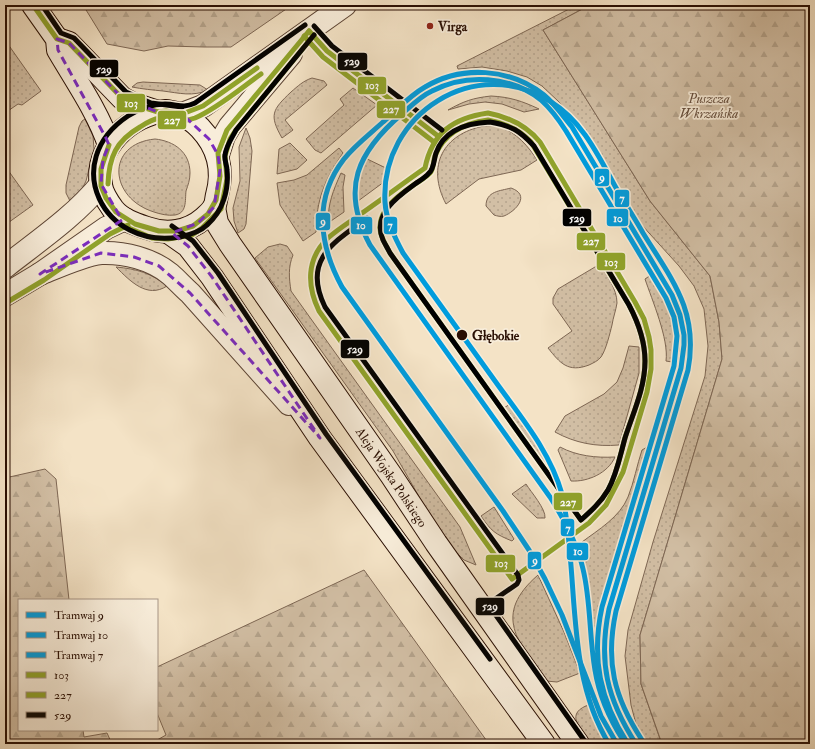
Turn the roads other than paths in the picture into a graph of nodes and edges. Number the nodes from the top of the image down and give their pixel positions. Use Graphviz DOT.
graph roads {
  1 [pos="33,5"];
  2 [pos="346,5"];
  3 [pos="309,31"];
  4 [pos="57,39"];
  5 [pos="158,112"];
  6 [pos="182,114"];
  7 [pos="109,146"];
  8 [pos="218,155"];
  9 [pos="101,184"];
  10 [pos="214,207"];
  11 [pos="125,219"];
  12 [pos="168,232"];
  13 [pos="5,266"];
  14 [pos="40,274"];
  15 [pos="5,295"];
  16 [pos="320,438"];
  17 [pos="544,744"];
  18 [pos="578,744"];
  1 -- 4 [label="main road"];
  2 -- 3 [label="main road"];
  3 -- 6 [label="main road"];
  3 -- 8 [label="main road"];
  4 -- 5 [label="main road"];
  4 -- 7 [label="main road"];
  5 -- 6 [label="main road"];
  5 -- 7 [label="main road"];
  6 -- 8 [label="main road"];
  7 -- 9 [label="main road"];
  8 -- 10 [label="main road"];
  9 -- 11 [label="main road"];
  9 -- 13 [label="main road"];
  10 -- 12 [label="main road"];
  10 -- 18 [label="main road, Aleja Wojska Polskiego"];
  11 -- 12 [label="main road"];
  11 -- 14 [label="main road"];
  12 -- 16 [label="main road"];
  14 -- 15 [label="main road"];
  14 -- 16 [label="main road"];
  16 -- 17 [label="main road"];
}
